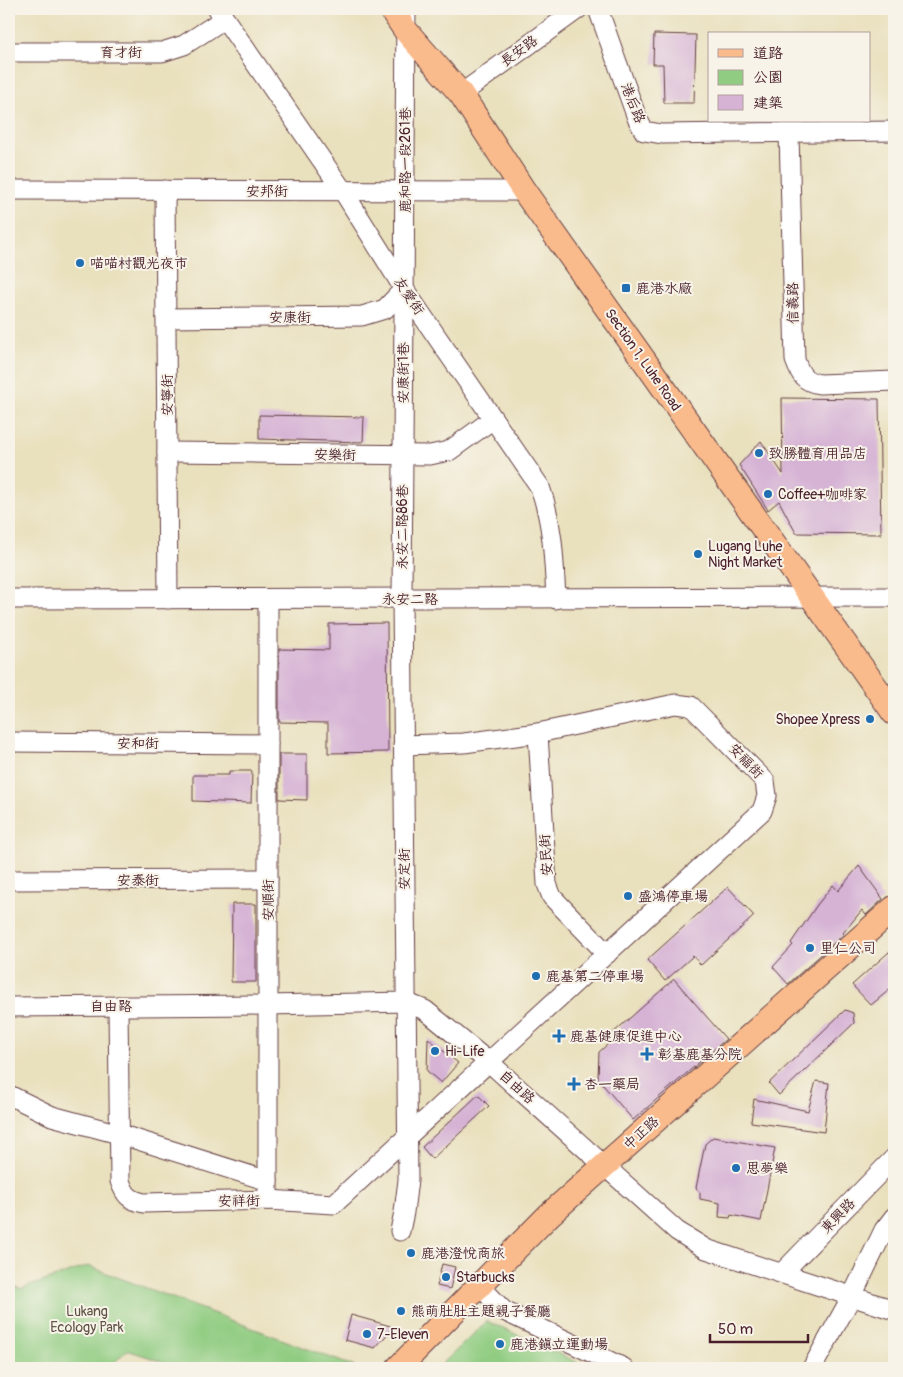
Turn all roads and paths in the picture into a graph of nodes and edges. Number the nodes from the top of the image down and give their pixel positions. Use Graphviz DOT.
graph roads {
  1 [pos="391,9"];
  2 [pos="578,9"];
  3 [pos="598,9"];
  4 [pos="221,14"];
  5 [pos="406,20"];
  6 [pos="9,52"];
  7 [pos="460,94"];
  8 [pos="894,131"];
  9 [pos="789,134"];
  10 [pos="9,190"];
  11 [pos="165,190"];
  12 [pos="343,191"];
  13 [pos="404,191"];
  14 [pos="524,191"];
  15 [pos="404,289"];
  16 [pos="166,318"];
  17 [pos="894,381"];
  18 [pos="493,420"];
  19 [pos="167,452"];
  20 [pos="403,456"];
  21 [pos="894,597"];
  22 [pos="812,598"];
  23 [pos="9,599"];
  24 [pos="168,599"];
  25 [pos="268,599"];
  26 [pos="402,599"];
  27 [pos="556,599"];
  28 [pos="894,713"];
  29 [pos="538,733"];
  30 [pos="9,742"];
  31 [pos="268,744"];
  32 [pos="403,745"];
  33 [pos="268,879"];
  34 [pos="9,880"];
  35 [pos="894,908"];
  36 [pos="607,954"];
  37 [pos="405,1002"];
  38 [pos="268,1005"];
  39 [pos="118,1006"];
  40 [pos="9,1007"];
  41 [pos="490,1063"];
  42 [pos="9,1095"];
  43 [pos="120,1134"];
  44 [pos="406,1140"];
  45 [pos="894,1158"];
  46 [pos="605,1166"];
  47 [pos="268,1181"];
  48 [pos="268,1200"];
  49 [pos="894,1217"];
  50 [pos="400,1232"];
  51 [pos="782,1273"];
  52 [pos="480,1286"];
  53 [pos="852,1296"];
  54 [pos="894,1310"];
  55 [pos="398,1368"];
  56 [pos="624,1368"];
  57 [pos="812,1368"];
  1 -- 5 [label="main road, Section 1, Luhe Road"];
  2 -- 7 [label="street, 長安路"];
  3 -- 9 [label="street, 港后路"];
  4 -- 6 [label="street, 育才街"];
  4 -- 12 [label="street, 友愛街"];
  5 -- 7 [label="main road, Section 1, Luhe Road"];
  5 -- 13 [label="street, 鹿和路一段261巷"];
  7 -- 14 [label="main road, Section 1, Luhe Road"];
  8 -- 9 [label="street, 港后路"];
  9 -- 17 [label="street, 信義路"];
  10 -- 11 [label="street, 安邦街"];
  11 -- 12 [label="street, 安邦街"];
  11 -- 16 [label="street, 安寧街"];
  12 -- 13 [label="street, 安邦街"];
  12 -- 15 [label="street, 友愛街"];
  13 -- 14 [label="street, 安邦街"];
  13 -- 15 [label="street, 鹿和路一段261巷"];
  14 -- 22 [label="main road, Section 1, Luhe Road"];
  15 -- 16 [label="street, 安康街"];
  15 -- 18 [label="street, 友愛街"];
  15 -- 20 [label="street, 安康街1巷"];
  16 -- 19 [label="street, 安寧街"];
  18 -- 20 [label="street, 安樂街"];
  18 -- 27 [label="street, 友愛街"];
  19 -- 20 [label="street, 安樂街"];
  19 -- 24 [label="street, 安寧街"];
  20 -- 26 [label="street, 永安二路86巷"];
  21 -- 22 [label="street, 永安二路"];
  22 -- 27 [label="street, 永安二路"];
  22 -- 28 [label="main road, Section 1, Luhe Road"];
  23 -- 24 [label="street, 永安二路"];
  24 -- 25 [label="street, 永安二路"];
  25 -- 26 [label="street, 永安二路"];
  25 -- 31 [label="street, 安順街"];
  26 -- 27 [label="street, 永安二路"];
  26 -- 32 [label="street, 安定街"];
  29 -- 32 [label="street, 安福街"];
  29 -- 36 [label="street, 安民街"];
  29 -- 36 [label="street, 安福街"];
  30 -- 31 [label="street, 安和街"];
  31 -- 33 [label="street, 安順街"];
  32 -- 37 [label="street, 安定街"];
  33 -- 34 [label="street, 安泰街"];
  33 -- 38 [label="street, 安順街"];
  35 -- 46 [label="main road, 中正路"];
  36 -- 41 [label="street, 安福街"];
  37 -- 38 [label="street, 自由路"];
  37 -- 41 [label="street, 自由路"];
  37 -- 44 [label="street, 安定街"];
  38 -- 39 [label="street, 自由路"];
  38 -- 47 [label="street, 安順街"];
  39 -- 40 [label="street, 自由路"];
  39 -- 43 [label="street, 安祥街"];
  41 -- 44 [label="street, 安祥街"];
  41 -- 46 [label="street, 自由路"];
  42 -- 43 [label="street"];
  43 -- 47 [label="street"];
  43 -- 48 [label="street, 安祥街"];
  44 -- 48 [label="street, 安祥街"];
  44 -- 50 [label="street, 安定街"];
  45 -- 51 [label="street, 東興路"];
  46 -- 51 [label="street, 自由路"];
  46 -- 52 [label="main road, 中正路"];
  47 -- 48 [label="street, 安順街"];
  49 -- 53 [label="street"];
  51 -- 53 [label="street, 自由路"];
  52 -- 55 [label="main road, 中正路"];
  52 -- 56 [label="street"];
  53 -- 54 [label="street, 自由路"];
  53 -- 57 [label="street"];
}
